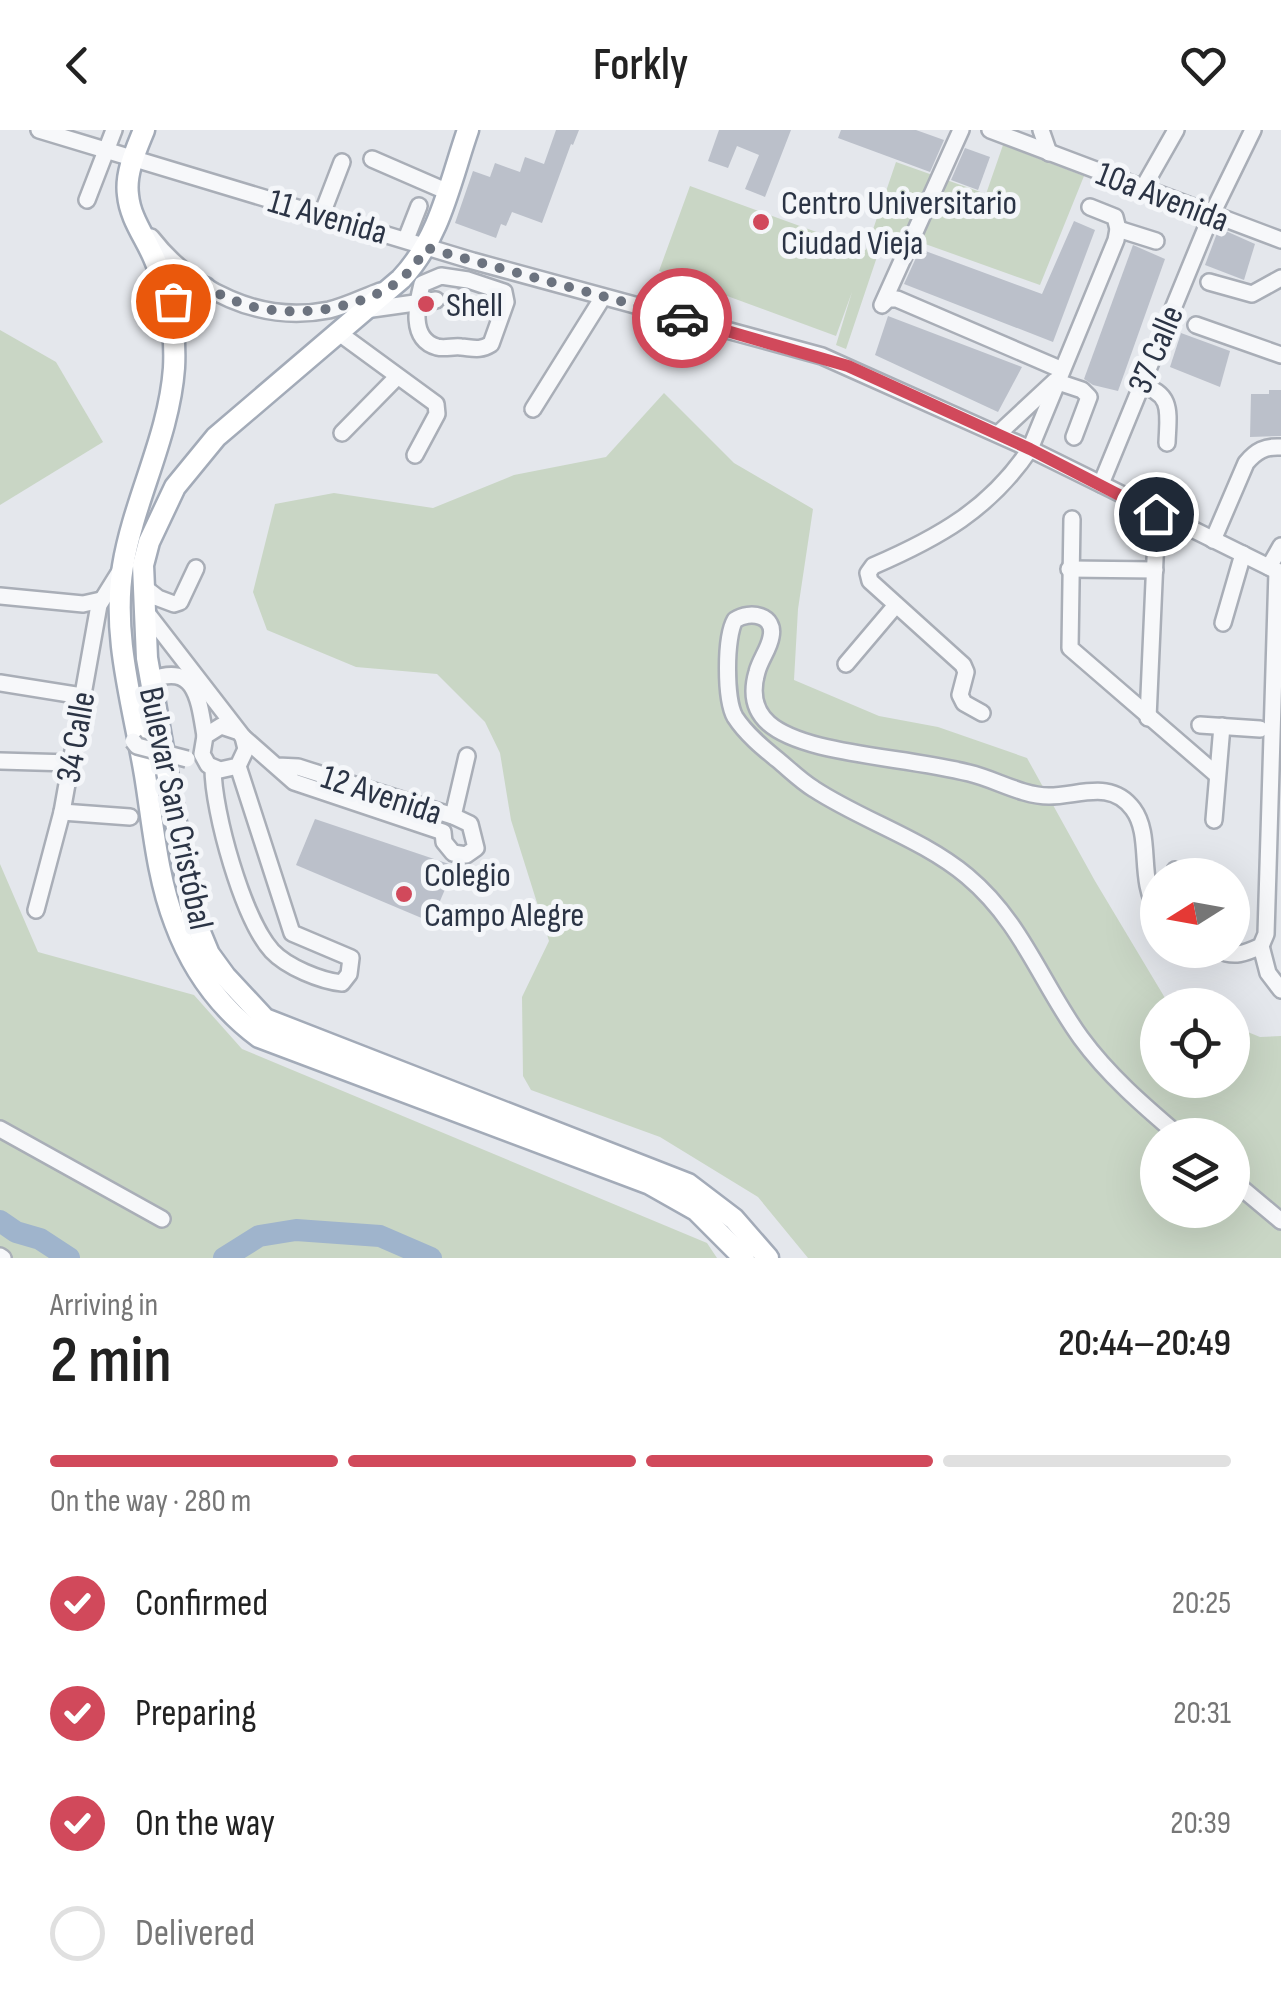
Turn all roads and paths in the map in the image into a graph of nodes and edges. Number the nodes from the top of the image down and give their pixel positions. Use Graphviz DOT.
graph roads {
  1 [pos="39,130"];
  2 [pos="114,130"];
  3 [pos="961,130"];
  4 [pos="990,130"];
  5 [pos="1042,130"];
  6 [pos="1176,130"];
  7 [pos="1253,130"];
  8 [pos="139,132"];
  9 [pos="471,134"];
  10 [pos="106,152"];
  11 [pos="1049,153"];
  12 [pos="134,158"];
  13 [pos="372,159"];
  14 [pos="342,162"];
  15 [pos="1144,188"];
  16 [pos="448,192"];
  17 [pos="87,200"];
  18 [pos="419,206"];
  19 [pos="1090,207"];
  20 [pos="130,210"];
  21 [pos="322,214"];
  22 [pos="1211,216"];
  23 [pos="436,226"];
  24 [pos="1118,229"];
  25 [pos="406,239"];
  26 [pos="1281,240"];
  27 [pos="1156,241"];
  28 [pos="427,248"];
  29 [pos="473,261"];
  30 [pos="1281,278"];
  31 [pos="1210,282"];
  32 [pos="467,285"];
  33 [pos="205,288"];
  34 [pos="389,288"];
  35 [pos="604,297"];
  36 [pos="436,300"];
  37 [pos="418,301"];
  38 [pos="365,310"];
  39 [pos="171,320"];
  40 [pos="1196,325"];
  41 [pos="339,333"];
  42 [pos="1281,355"];
  43 [pos="1058,375"];
  44 [pos="396,376"];
  45 [pos="1140,385"];
  46 [pos="533,409"];
  47 [pos="342,433"];
  48 [pos="998,434"];
  49 [pos="1074,437"];
  50 [pos="1167,443"];
  51 [pos="1281,446"];
  52 [pos="1030,449"];
  53 [pos="415,456"];
  54 [pos="1101,484"];
  55 [pos="1156,514"];
  56 [pos="1072,519"];
  57 [pos="1213,540"];
  58 [pos="1281,546"];
  59 [pos="1243,554"];
  60 [pos="196,568"];
  61 [pos="1069,569"];
  62 [pos="1155,570"];
  63 [pos="1276,571"];
  64 [pos="116,575"];
  65 [pos="144,587"];
  66 [pos="0,596"];
  67 [pos="102,600"];
  68 [pos="896,605"];
  69 [pos="144,609"];
  70 [pos="1224,622"];
  71 [pos="846,664"];
  72 [pos="1278,674"];
  73 [pos="151,680"];
  74 [pos="0,683"];
  75 [pos="82,696"];
  76 [pos="982,713"];
  77 [pos="1148,718"];
  78 [pos="1200,724"];
  79 [pos="1222,726"];
  80 [pos="1260,729"];
  81 [pos="241,735"];
  82 [pos="206,736"];
  83 [pos="468,756"];
  84 [pos="271,761"];
  85 [pos="0,762"];
  86 [pos="71,763"];
  87 [pos="238,766"];
  88 [pos="211,767"];
  89 [pos="1217,775"];
  90 [pos="62,812"];
  91 [pos="130,816"];
  92 [pos="453,816"];
  93 [pos="1214,820"];
  94 [pos="1275,833"];
  95 [pos="1143,858"];
  96 [pos="36,910"];
  97 [pos="292,933"];
  98 [pos="1261,946"];
  99 [pos="1250,949"];
  100 [pos="272,951"];
  101 [pos="1281,990"];
  102 [pos="1160,1118"];
  103 [pos="0,1128"];
  104 [pos="1250,1195"];
  105 [pos="162,1218"];
  106 [pos="1281,1221"];
  107 [pos="744,1258"];
  108 [pos="768,1258"];
  1 -- 10 [label="street, 11 Avenida"];
  2 -- 10 [label="street"];
  3 -- 43 [label="street"];
  4 -- 11 [label="street, 10a Avenida"];
  5 -- 11 [label="street"];
  6 -- 15 [label="street"];
  7 -- 22 [label="street, 37 Calle"];
  8 -- 12 [label="main road"];
  9 -- 16 [label="main road"];
  9 -- 23 [label="main road"];
  10 -- 12 [label="street, 11 Avenida"];
  10 -- 17 [label="street"];
  11 -- 15 [label="street, 10a Avenida"];
  12 -- 20 [label="main road"];
  12 -- 21 [label="street, 11 Avenida"];
  13 -- 16 [label="street"];
  14 -- 21 [label="street"];
  15 -- 22 [label="street, 10a Avenida"];
  16 -- 23 [label="main road"];
  18 -- 25 [label="street"];
  19 -- 24 [label="street"];
  20 -- 33 [label="street"];
  20 -- 39 [label="main road, Bulevar San Cristóbal"];
  21 -- 25 [label="street, 11 Avenida"];
  22 -- 26 [label="street, 10a Avenida"];
  22 -- 45 [label="street, 37 Calle"];
  23 -- 28 [label="main road"];
  24 -- 27 [label="street"];
  24 -- 43 [label="street"];
  25 -- 28 [label="street, 11 Avenida"];
  28 -- 29 [label="street, 11 Avenida"];
  28 -- 34 [label="main road, Bulevar San Cristóbal"];
  29 -- 32 [label="street"];
  29 -- 35 [label="street, 11 Avenida"];
  30 -- 31 [label="street"];
  32 -- 37 [label="street"];
  32 -- 37 [label="street"];
  33 -- 34 [label="street"];
  33 -- 39 [label="main road"];
  34 -- 38 [label="main road, Bulevar San Cristóbal"];
  35 -- 46 [label="street"];
  35 -- 48 [label="street, 11 Avenida"];
  36 -- 37 [label="street"];
  37 -- 38 [label="street"];
  38 -- 41 [label="main road, Bulevar San Cristóbal"];
  39 -- 64 [label="main road, Bulevar San Cristóbal"];
  40 -- 42 [label="street"];
  41 -- 44 [label="street"];
  41 -- 65 [label="main road, Bulevar San Cristóbal"];
  43 -- 48 [label="street"];
  43 -- 49 [label="street"];
  43 -- 52 [label="street"];
  44 -- 47 [label="street"];
  44 -- 53 [label="street"];
  45 -- 50 [label="street"];
  45 -- 54 [label="street, 37 Calle"];
  48 -- 52 [label="street, 11 Avenida"];
  51 -- 57 [label="street"];
  52 -- 54 [label="street, 11 Avenida"];
  52 -- 68 [label="street"];
  54 -- 55 [label="street, 11 Avenida"];
  55 -- 57 [label="street, 11 Avenida"];
  55 -- 62 [label="street"];
  56 -- 61 [label="street"];
  57 -- 59 [label="street, 11 Avenida"];
  58 -- 63 [label="street"];
  59 -- 63 [label="street, 11 Avenida"];
  59 -- 70 [label="street"];
  60 -- 65 [label="street"];
  61 -- 62 [label="street"];
  61 -- 77 [label="street"];
  62 -- 77 [label="street"];
  63 -- 72 [label="street"];
  64 -- 67 [label="street, 34 Calle"];
  64 -- 88 [label="street, bridge"];
  64 -- 107 [label="main road, Bulevar San Cristóbal"];
  65 -- 69 [label="main road, Bulevar San Cristóbal"];
  66 -- 67 [label="street"];
  67 -- 75 [label="street, 34 Calle"];
  68 -- 71 [label="street"];
  68 -- 76 [label="street"];
  69 -- 73 [label="main road, Bulevar San Cristóbal"];
  69 -- 81 [label="street, 12 Avenida"];
  72 -- 94 [label="street"];
  73 -- 82 [label="street"];
  73 -- 108 [label="main road, Bulevar San Cristóbal"];
  74 -- 75 [label="street"];
  75 -- 86 [label="street, 34 Calle"];
  77 -- 89 [label="street"];
  78 -- 79 [label="street"];
  79 -- 80 [label="street"];
  79 -- 89 [label="street"];
  81 -- 82 [label="street"];
  81 -- 84 [label="street, 12 Avenida"];
  81 -- 87 [label="street"];
  82 -- 88 [label="street"];
  83 -- 92 [label="street"];
  84 -- 92 [label="street, 12 Avenida"];
  84 -- 92 [label="street, 12 Avenida"];
  85 -- 86 [label="street"];
  86 -- 90 [label="street, 34 Calle"];
  87 -- 88 [label="street"];
  87 -- 97 [label="street"];
  88 -- 100 [label="street"];
  89 -- 93 [label="street"];
  90 -- 91 [label="street"];
  90 -- 96 [label="street, 34 Calle"];
  94 -- 98 [label="street"];
  95 -- 102 [label="street"];
  97 -- 100 [label="street"];
  97 -- 100 [label="street"];
  98 -- 99 [label="street"];
  98 -- 101 [label="street"];
  103 -- 105 [label="street"];
  104 -- 106 [label="street"];
}
